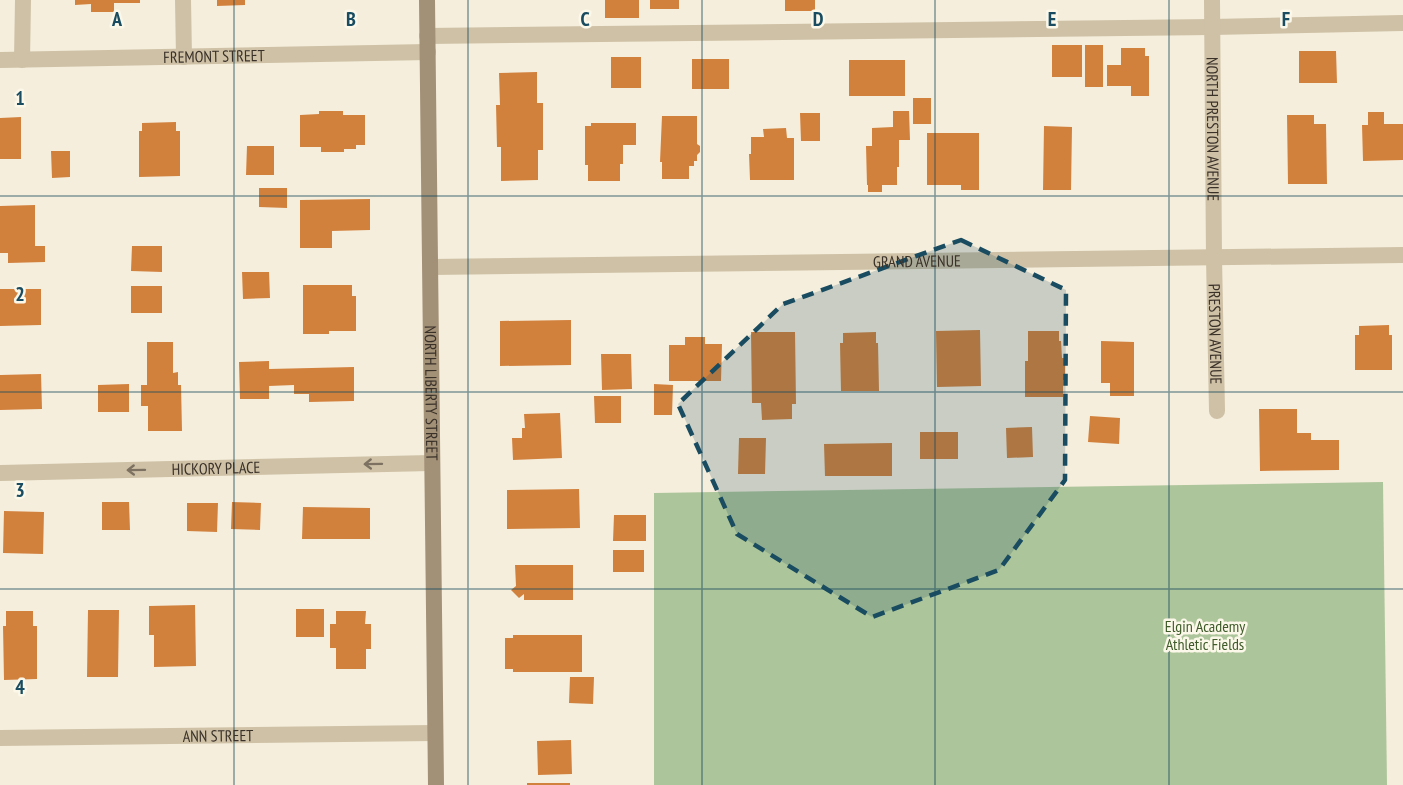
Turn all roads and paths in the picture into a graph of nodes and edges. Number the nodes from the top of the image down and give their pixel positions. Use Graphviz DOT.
graph roads {
  1 [pos="23,0"];
  2 [pos="183,0"];
  3 [pos="427,0"];
  4 [pos="1212,0"];
  5 [pos="1403,23"];
  6 [pos="1212,27"];
  7 [pos="428,44"];
  8 [pos="184,57"];
  9 [pos="0,60"];
  10 [pos="22,60"];
  11 [pos="1403,255"];
  12 [pos="1214,258"];
  13 [pos="431,267"];
  14 [pos="1217,411"];
  15 [pos="431,463"];
  16 [pos="0,473"];
  17 [pos="435,733"];
  18 [pos="0,738"];
  19 [pos="436,785"];
  1 -- 10 [label="street"];
  2 -- 8 [label="street"];
  3 -- 7 [label="main road, NORTH LIBERTY STREET"];
  4 -- 6 [label="street, NORTH PRESTON AVENUE"];
  5 -- 6 [label="street, FREMONT STREET"];
  6 -- 7 [label="street, FREMONT STREET"];
  6 -- 12 [label="street, NORTH PRESTON AVENUE"];
  7 -- 8 [label="street, FREMONT STREET"];
  7 -- 13 [label="main road, NORTH LIBERTY STREET"];
  8 -- 10 [label="street, FREMONT STREET"];
  9 -- 10 [label="street, FREMONT STREET"];
  11 -- 12 [label="street, GRAND AVENUE"];
  12 -- 13 [label="street, GRAND AVENUE"];
  12 -- 14 [label="street, PRESTON AVENUE"];
  13 -- 15 [label="main road, NORTH LIBERTY STREET"];
  15 -- 16 [label="street, HICKORY PLACE, one-way"];
  15 -- 17 [label="main road, NORTH LIBERTY STREET"];
  17 -- 18 [label="street, ANN STREET"];
  17 -- 19 [label="main road, NORTH LIBERTY STREET"];
}
